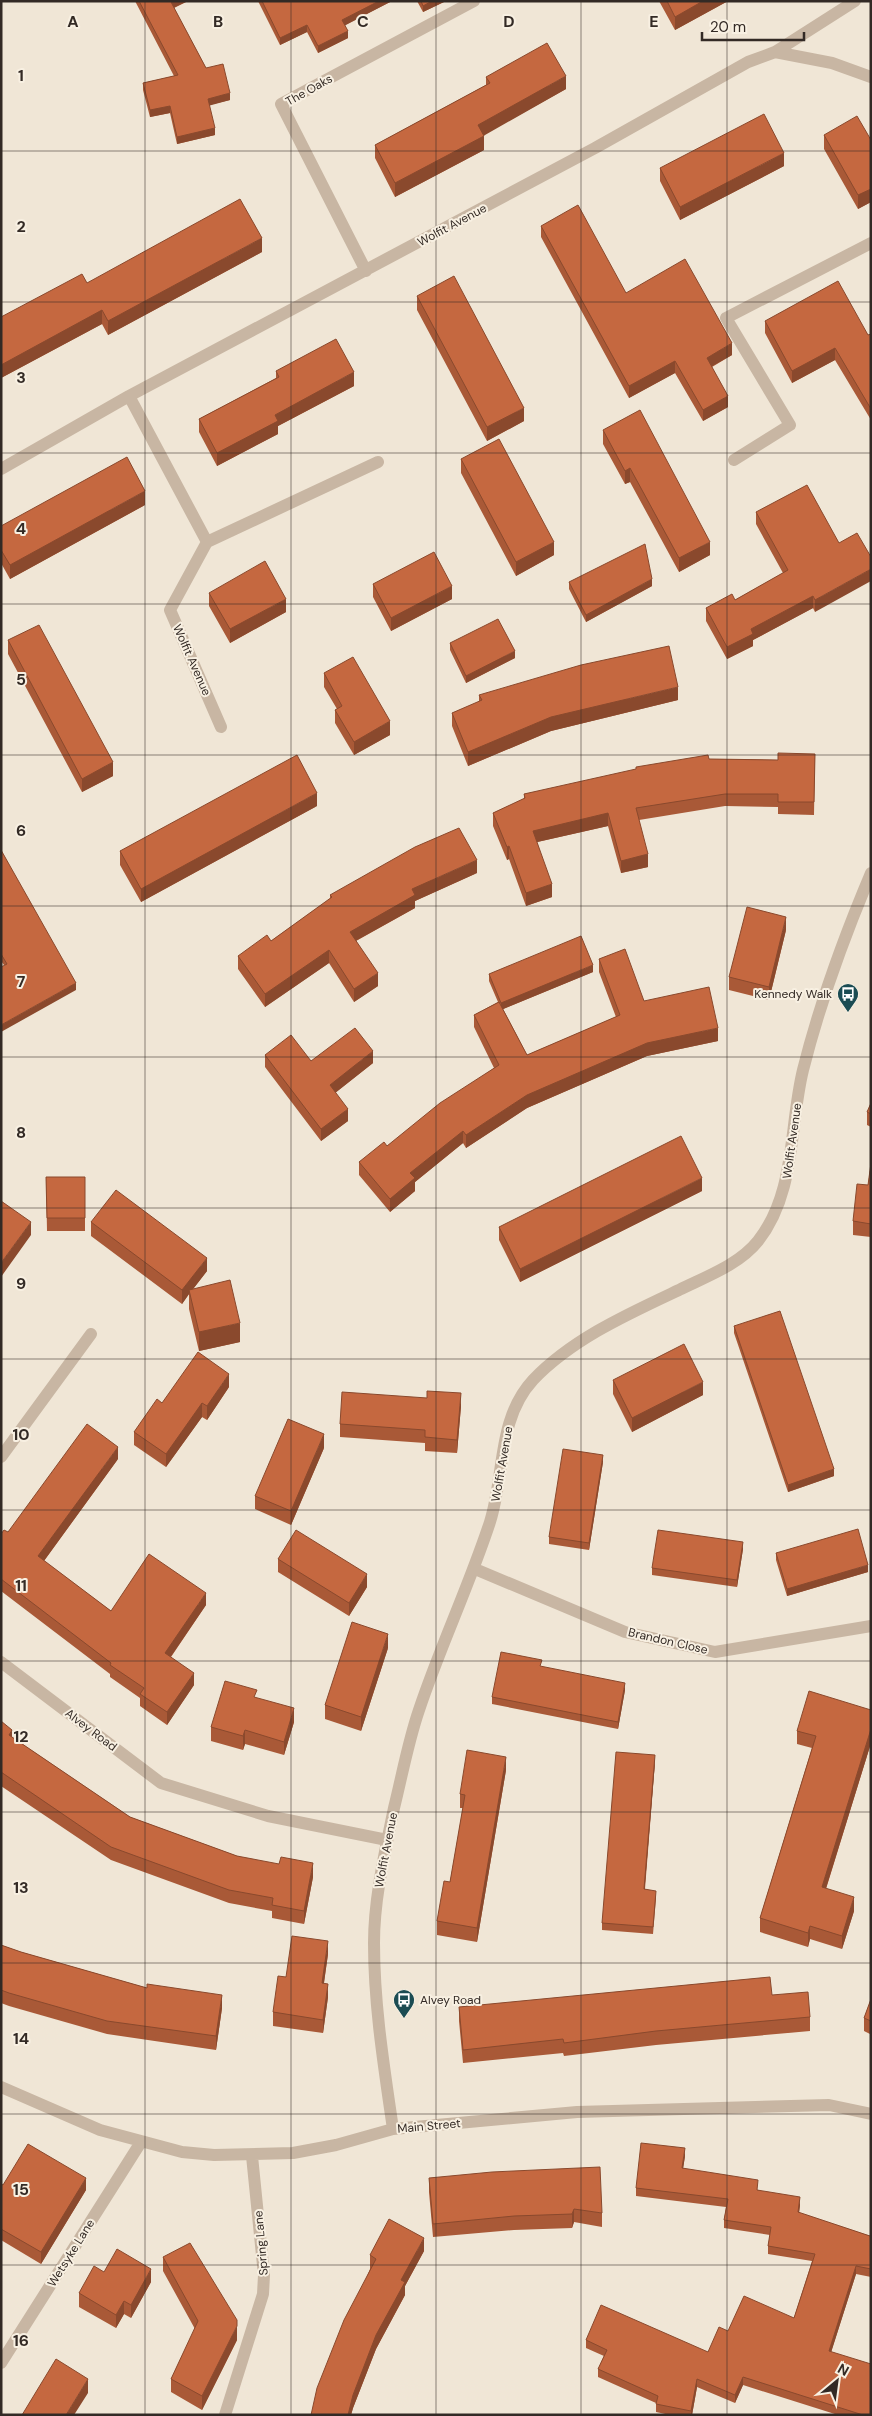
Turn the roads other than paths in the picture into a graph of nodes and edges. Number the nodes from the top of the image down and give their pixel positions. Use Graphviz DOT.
graph roads {
  1 [pos="474,1"];
  2 [pos="855,1"];
  3 [pos="775,52"];
  4 [pos="871,77"];
  5 [pos="871,243"];
  6 [pos="366,271"];
  7 [pos="129,396"];
  8 [pos="734,460"];
  9 [pos="378,462"];
  10 [pos="1,469"];
  11 [pos="207,542"];
  12 [pos="221,727"];
  13 [pos="871,873"];
  14 [pos="91,1334"];
  15 [pos="1,1457"];
  16 [pos="475,1569"];
  17 [pos="871,1626"];
  18 [pos="1,1662"];
  19 [pos="388,1840"];
  20 [pos="1,2087"];
  21 [pos="871,2114"];
  22 [pos="393,2129"];
  23 [pos="141,2142"];
  24 [pos="252,2156"];
  25 [pos="1,2363"];
  26 [pos="225,2415"];
  1 -- 6 [label="street, The Oaks"];
  2 -- 3 [label="street, Wolfit Avenue"];
  3 -- 4 [label="street"];
  3 -- 6 [label="street, Wolfit Avenue"];
  5 -- 8 [label="street"];
  6 -- 7 [label="street, Wolfit Avenue"];
  7 -- 10 [label="street, Wolfit Avenue"];
  7 -- 11 [label="street"];
  9 -- 11 [label="street"];
  11 -- 12 [label="street, Wolfit Avenue"];
  13 -- 16 [label="street, Wolfit Avenue"];
  14 -- 15 [label="street"];
  16 -- 17 [label="street, Brandon Close"];
  16 -- 19 [label="street, Wolfit Avenue"];
  18 -- 19 [label="street, Alvey Road"];
  19 -- 22 [label="street, Wolfit Avenue"];
  20 -- 23 [label="street, Main Street"];
  21 -- 22 [label="street, Main Street"];
  22 -- 24 [label="street, Main Street"];
  23 -- 24 [label="street, Main Street"];
  23 -- 25 [label="street, Wetsyke Lane"];
  24 -- 26 [label="street, Spring Lane"];
}
